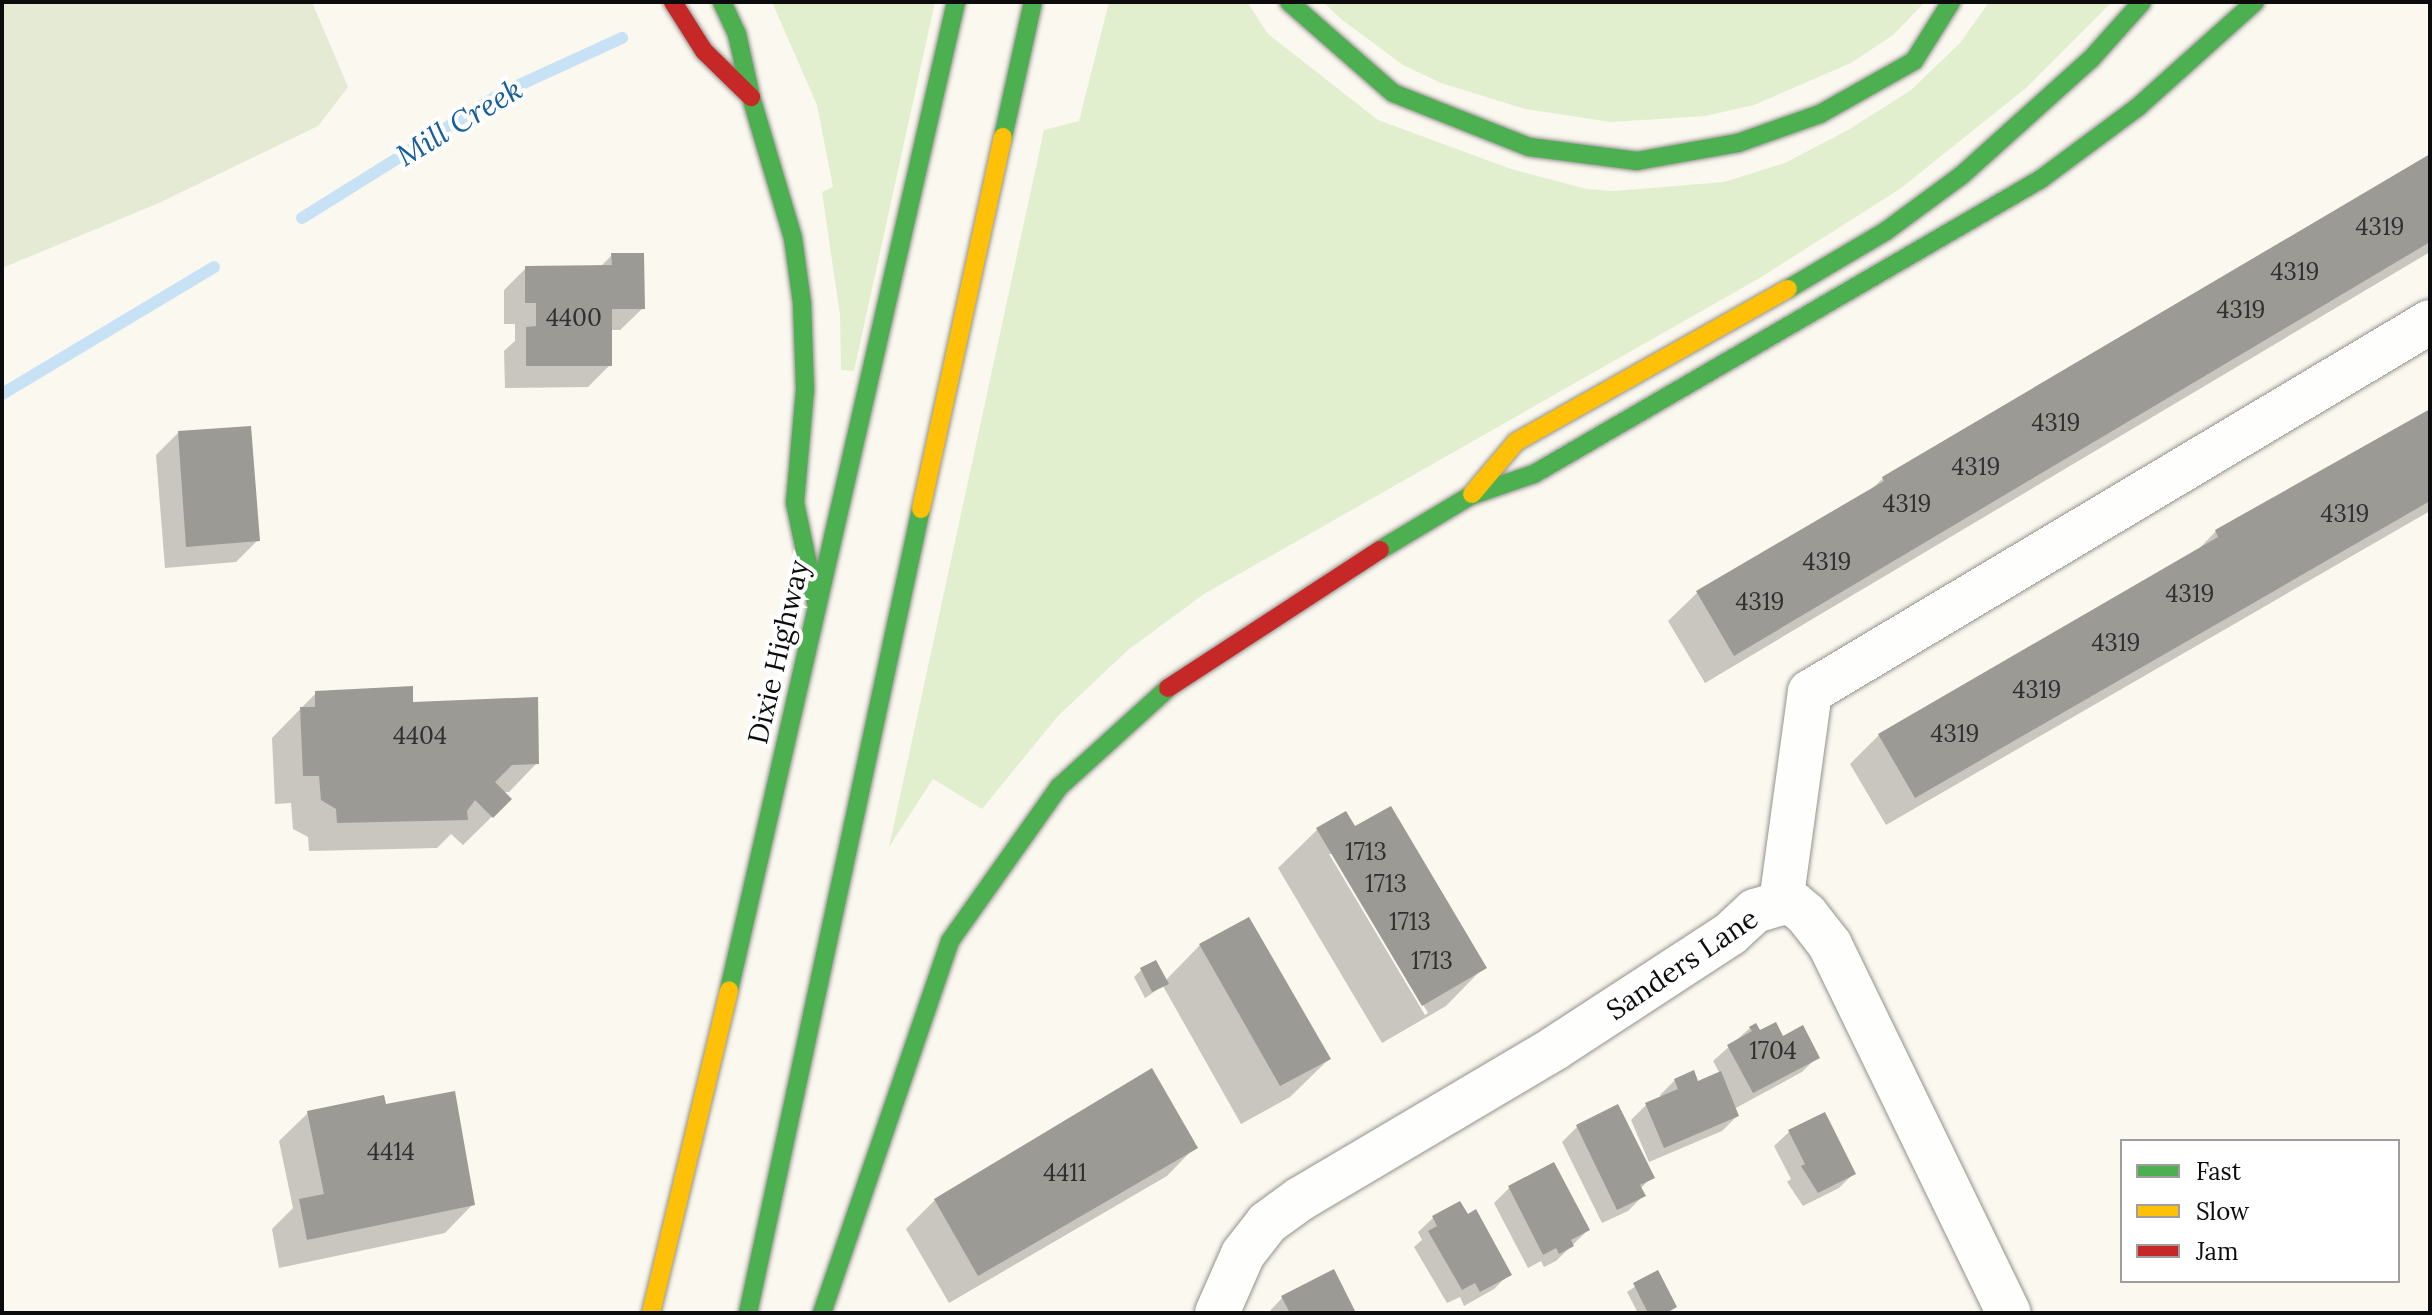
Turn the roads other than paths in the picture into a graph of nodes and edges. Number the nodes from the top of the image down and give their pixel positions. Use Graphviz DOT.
graph roads {
  1 [pos="673,2"];
  2 [pos="722,2"];
  3 [pos="956,2"];
  4 [pos="1033,2"];
  5 [pos="1289,2"];
  6 [pos="1951,2"];
  7 [pos="2142,2"];
  8 [pos="2255,2"];
  9 [pos="751,97"];
  10 [pos="2430,322"];
  11 [pos="1470,496"];
  12 [pos="817,607"];
  13 [pos="1781,903"];
  14 [pos="651,1313"];
  15 [pos="748,1313"];
  16 [pos="822,1313"];
  17 [pos="1217,1313"];
  18 [pos="2009,1313"];
  1 -- 9 [label="main road"];
  2 -- 9 [label="main road"];
  3 -- 12 [label="main road, Dixie Highway"];
  4 -- 15 [label="main road"];
  5 -- 6 [label="main road"];
  7 -- 11 [label="main road"];
  8 -- 11 [label="main road"];
  9 -- 12 [label="main road"];
  10 -- 13 [label="street"];
  11 -- 16 [label="main road"];
  12 -- 14 [label="main road, Dixie Highway"];
  13 -- 17 [label="street, Sanders Lane"];
  13 -- 18 [label="street, Sanders Lane"];
}
